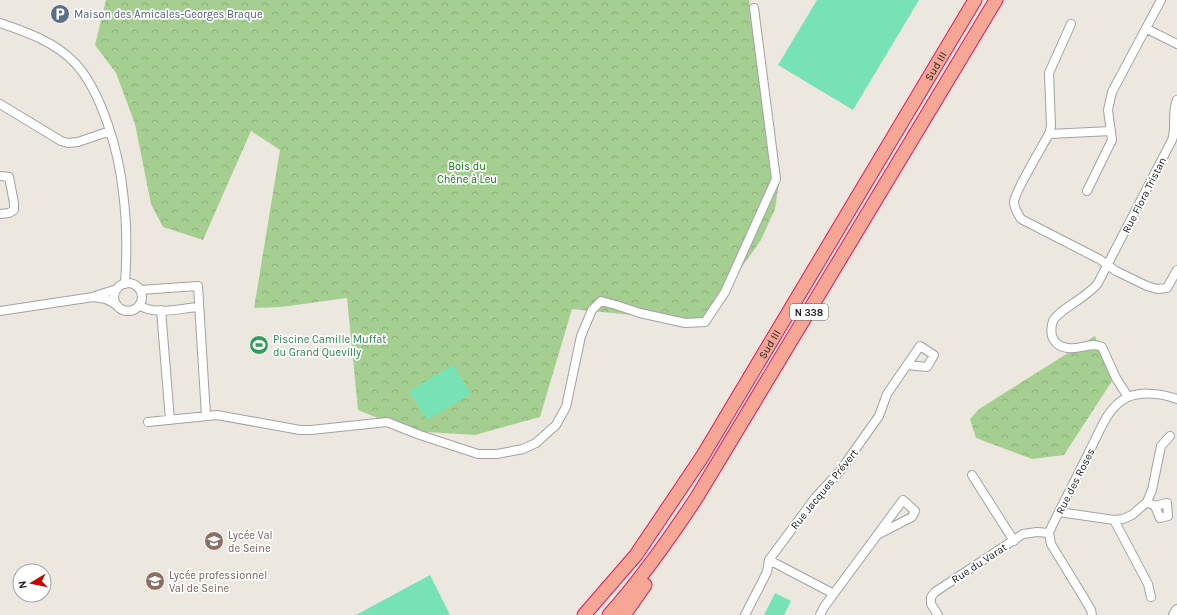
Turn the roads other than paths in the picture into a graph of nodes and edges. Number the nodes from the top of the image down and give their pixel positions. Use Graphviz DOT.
graph roads {
  1 [pos="975,0"];
  2 [pos="996,0"];
  3 [pos="1161,0"];
  4 [pos="754,8"];
  5 [pos="0,23"];
  6 [pos="1071,24"];
  7 [pos="1147,29"];
  8 [pos="1177,44"];
  9 [pos="1177,100"];
  10 [pos="0,104"];
  11 [pos="110,131"];
  12 [pos="1111,131"];
  13 [pos="1049,134"];
  14 [pos="0,176"];
  15 [pos="1087,191"];
  16 [pos="0,214"];
  17 [pos="1107,265"];
  18 [pos="1177,270"];
  19 [pos="125,284"];
  20 [pos="117,289"];
  21 [pos="140,290"];
  22 [pos="93,297"];
  23 [pos="117,305"];
  24 [pos="139,305"];
  25 [pos="199,307"];
  26 [pos="161,310"];
  27 [pos="0,311"];
  28 [pos="907,365"];
  29 [pos="1128,397"];
  30 [pos="1177,398"];
  31 [pos="206,416"];
  32 [pos="170,420"];
  33 [pos="148,422"];
  34 [pos="1170,436"];
  35 [pos="972,475"];
  36 [pos="698,497"];
  37 [pos="1147,502"];
  38 [pos="1155,506"];
  39 [pos="1059,512"];
  40 [pos="1114,520"];
  41 [pos="1049,533"];
  42 [pos="878,536"];
  43 [pos="1014,540"];
  44 [pos="769,560"];
  45 [pos="834,594"];
  46 [pos="1151,597"];
  47 [pos="1177,610"];
  48 [pos="584,615"];
  49 [pos="609,615"];
  50 [pos="624,615"];
  51 [pos="745,615"];
  52 [pos="820,615"];
  53 [pos="938,615"];
  54 [pos="1092,615"];
  55 [pos="1174,615"];
  1 -- 48 [label="highway, Sud III / N 338"];
  2 -- 36 [label="highway, Sud III / N 338"];
  3 -- 7 [label="street"];
  4 -- 31 [label="street"];
  5 -- 11 [label="street"];
  6 -- 13 [label="street"];
  7 -- 8 [label="street"];
  7 -- 12 [label="street"];
  9 -- 17 [label="street, Rue Flora Tristan"];
  10 -- 11 [label="street"];
  11 -- 19 [label="street"];
  12 -- 13 [label="street"];
  12 -- 15 [label="street"];
  13 -- 17 [label="street"];
  14 -- 16 [label="street"];
  17 -- 18 [label="street"];
  17 -- 29 [label="street, Rue Flora Tristan"];
  19 -- 20 [label="street"];
  19 -- 21 [label="street"];
  20 -- 22 [label="street"];
  20 -- 23 [label="street"];
  21 -- 24 [label="street"];
  21 -- 25 [label="street"];
  22 -- 23 [label="street"];
  22 -- 27 [label="street"];
  23 -- 24 [label="street"];
  24 -- 26 [label="street"];
  25 -- 26 [label="street"];
  25 -- 31 [label="street"];
  26 -- 32 [label="street"];
  28 -- 44 [label="street, Rue Jacques Prévert"];
  29 -- 30 [label="street"];
  29 -- 39 [label="street, Rue des Roses"];
  31 -- 32 [label="street"];
  32 -- 33 [label="street"];
  34 -- 37 [label="street"];
  35 -- 43 [label="street"];
  36 -- 49 [label="highway, Sud III / N 338"];
  36 -- 50 [label="highway"];
  37 -- 38 [label="street"];
  37 -- 40 [label="street"];
  39 -- 40 [label="street"];
  39 -- 41 [label="street, Rue des Roses"];
  40 -- 46 [label="street"];
  41 -- 43 [label="street, Rue du Varat"];
  41 -- 54 [label="street"];
  42 -- 42 [label="street"];
  42 -- 45 [label="street"];
  43 -- 53 [label="street, Rue du Varat"];
  44 -- 45 [label="street"];
  44 -- 51 [label="street, Rue Jacques Prévert"];
  45 -- 52 [label="street"];
  47 -- 55 [label="street"];
}
